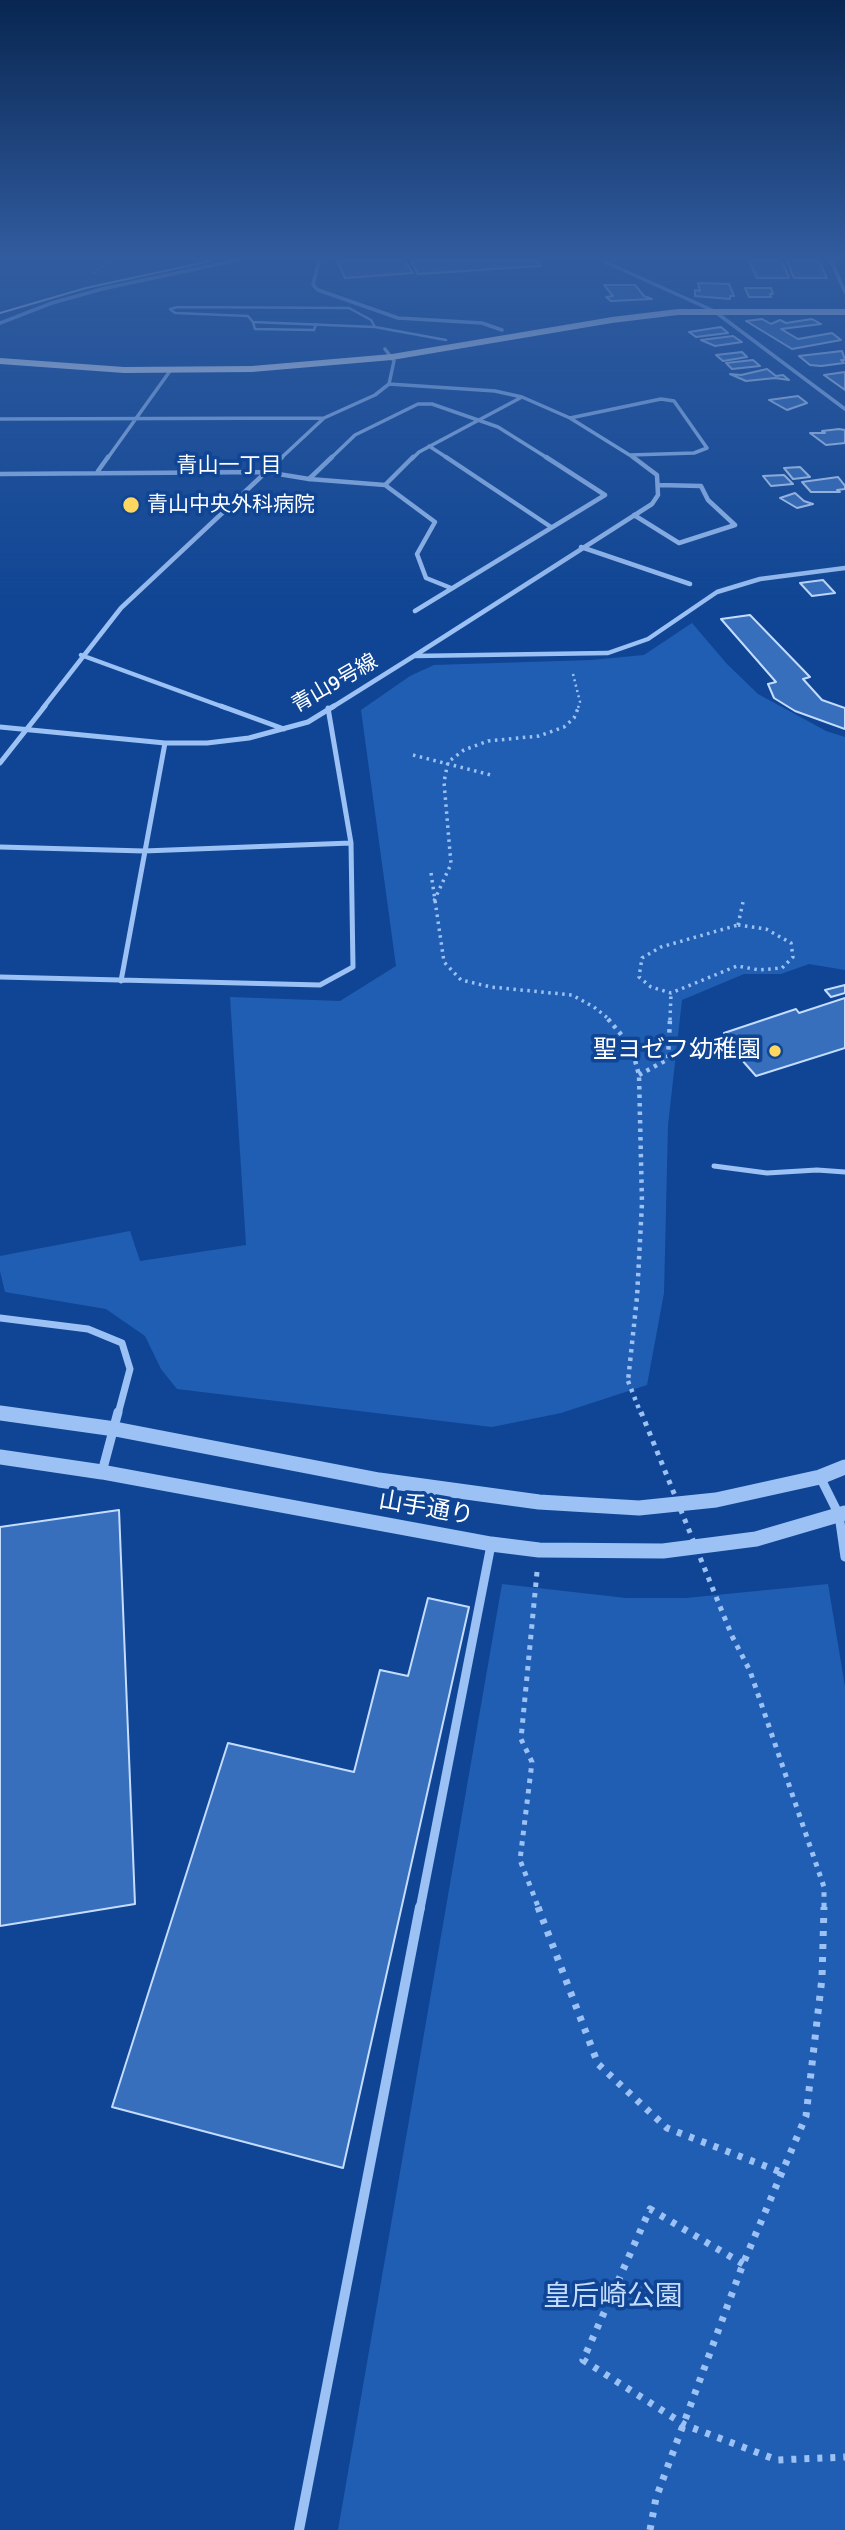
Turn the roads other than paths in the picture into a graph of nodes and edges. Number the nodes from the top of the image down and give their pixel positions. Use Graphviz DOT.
graph roads {
  1 [pos="165,379"];
  2 [pos="389,379"];
  3 [pos="805,379"];
  4 [pos="388,384"];
  5 [pos="523,397"];
  6 [pos="845,409"];
  7 [pos="138,418"];
  8 [pos="324,418"];
  9 [pos="569,418"];
  10 [pos="0,419"];
  11 [pos="480,419"];
  12 [pos="429,446"];
  13 [pos="629,455"];
  14 [pos="98,471"];
  15 [pos="267,472"];
  16 [pos="0,474"];
  17 [pos="309,479"];
  18 [pos="385,485"];
  19 [pos="659,485"];
  20 [pos="634,515"];
  21 [pos="551,527"];
  22 [pos="581,547"];
  23 [pos="845,568"];
  24 [pos="690,584"];
  25 [pos="451,588"];
  26 [pos="415,611"];
  27 [pos="81,655"];
  28 [pos="414,656"];
  29 [pos="328,708"];
  30 [pos="0,727"];
  31 [pos="26,729"];
  32 [pos="285,730"];
  33 [pos="165,743"];
  34 [pos="0,763"];
  35 [pos="351,843"];
  36 [pos="0,847"];
  37 [pos="144,851"];
  38 [pos="0,977"];
  39 [pos="121,981"];
  40 [pos="714,1166"];
  41 [pos="845,1172"];
  42 [pos="0,1318"];
  43 [pos="0,1413"];
  44 [pos="115,1429"];
  45 [pos="0,1457"];
  46 [pos="845,1467"];
  47 [pos="102,1472"];
  48 [pos="820,1477"];
  49 [pos="842,1514"];
  50 [pos="491,1544"];
  51 [pos="845,1557"];
  52 [pos="299,2530"];
  1 -- 7 [label="street"];
  2 -- 4 [label="street"];
  3 -- 6 [label="street"];
  4 -- 5 [label="street"];
  4 -- 8 [label="street"];
  5 -- 9 [label="street"];
  5 -- 11 [label="street"];
  7 -- 8 [label="street"];
  7 -- 10 [label="street"];
  7 -- 14 [label="street"];
  8 -- 15 [label="street"];
  9 -- 13 [label="street"];
  9 -- 13 [label="street"];
  11 -- 12 [label="street"];
  11 -- 17 [label="street"];
  11 -- 21 [label="street"];
  12 -- 18 [label="street"];
  12 -- 21 [label="street"];
  13 -- 19 [label="street"];
  14 -- 15 [label="street"];
  14 -- 16 [label="street"];
  15 -- 17 [label="street"];
  15 -- 27 [label="street"];
  17 -- 18 [label="street"];
  18 -- 25 [label="street"];
  19 -- 20 [label="street"];
  19 -- 20 [label="street"];
  20 -- 22 [label="street"];
  21 -- 25 [label="street"];
  22 -- 24 [label="street"];
  22 -- 28 [label="street"];
  23 -- 28 [label="street, 青山9号線"];
  25 -- 26 [label="street"];
  27 -- 31 [label="street"];
  27 -- 32 [label="street"];
  28 -- 29 [label="street, 青山9号線"];
  29 -- 32 [label="street, 青山9号線"];
  29 -- 35 [label="street"];
  30 -- 31 [label="street, 青山9号線"];
  31 -- 33 [label="street, 青山9号線"];
  31 -- 34 [label="street"];
  32 -- 33 [label="street, 青山9号線"];
  33 -- 37 [label="street"];
  35 -- 37 [label="street"];
  35 -- 39 [label="street"];
  36 -- 37 [label="street"];
  37 -- 39 [label="street"];
  38 -- 39 [label="street"];
  40 -- 41 [label="lane"];
  42 -- 44 [label="street"];
  43 -- 44 [label="street, 山手通り"];
  44 -- 47 [label="street"];
  44 -- 48 [label="street, 山手通り"];
  45 -- 47 [label="street, 山手通り"];
  46 -- 48 [label="street, 山手通り"];
  47 -- 50 [label="street, 山手通り"];
  48 -- 49 [label="street"];
  49 -- 50 [label="street, 山手通り"];
  49 -- 51 [label="street"];
  50 -- 52 [label="street"];
}
